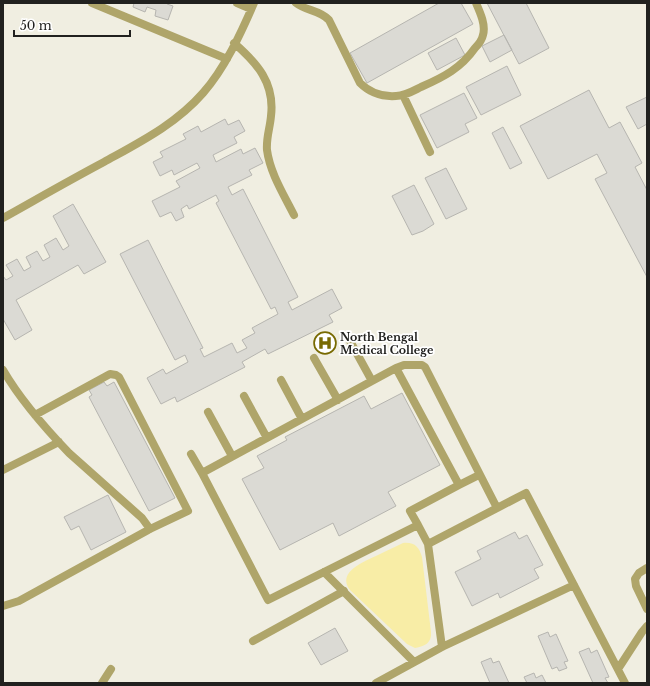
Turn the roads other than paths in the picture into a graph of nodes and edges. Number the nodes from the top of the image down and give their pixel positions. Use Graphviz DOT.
graph roads {
  1 [pos="92,3"];
  2 [pos="237,3"];
  3 [pos="296,3"];
  4 [pos="476,3"];
  5 [pos="252,6"];
  6 [pos="234,43"];
  7 [pos="226,59"];
  8 [pos="403,95"];
  9 [pos="430,152"];
  10 [pos="294,215"];
  11 [pos="3,218"];
  12 [pos="350,342"];
  13 [pos="314,358"];
  14 [pos="396,368"];
  15 [pos="3,370"];
  16 [pos="281,380"];
  17 [pos="372,380"];
  18 [pos="244,396"];
  19 [pos="338,400"];
  20 [pos="208,412"];
  21 [pos="35,415"];
  22 [pos="302,419"];
  23 [pos="267,438"];
  24 [pos="59,442"];
  25 [pos="192,454"];
  26 [pos="232,456"];
  27 [pos="3,470"];
  28 [pos="202,473"];
  29 [pos="479,475"];
  30 [pos="459,485"];
  31 [pos="497,508"];
  32 [pos="418,525"];
  33 [pos="150,530"];
  34 [pos="428,544"];
  35 [pos="647,568"];
  36 [pos="324,572"];
  37 [pos="574,585"];
  38 [pos="344,591"];
  39 [pos="3,606"];
  40 [pos="647,609"];
  41 [pos="647,626"];
  42 [pos="253,641"];
  43 [pos="442,647"];
  44 [pos="414,662"];
  45 [pos="111,669"];
  46 [pos="618,669"];
  47 [pos="102,683"];
  48 [pos="376,683"];
  49 [pos="625,683"];
  1 -- 7 [label="lane"];
  2 -- 5 [label="lane"];
  3 -- 8 [label="lane"];
  4 -- 8 [label="lane"];
  5 -- 6 [label="lane"];
  6 -- 7 [label="lane"];
  6 -- 10 [label="lane"];
  7 -- 11 [label="lane"];
  8 -- 9 [label="lane"];
  12 -- 17 [label="lane"];
  13 -- 19 [label="lane"];
  14 -- 17 [label="lane"];
  14 -- 29 [label="lane"];
  14 -- 30 [label="lane"];
  15 -- 21 [label="lane"];
  16 -- 22 [label="lane"];
  17 -- 19 [label="lane"];
  18 -- 23 [label="lane"];
  19 -- 22 [label="lane"];
  20 -- 26 [label="lane"];
  21 -- 24 [label="lane"];
  21 -- 33 [label="lane"];
  22 -- 23 [label="lane"];
  23 -- 26 [label="lane"];
  24 -- 27 [label="lane"];
  24 -- 33 [label="lane"];
  25 -- 28 [label="lane"];
  26 -- 28 [label="lane"];
  28 -- 36 [label="lane"];
  29 -- 30 [label="lane"];
  29 -- 31 [label="lane"];
  30 -- 32 [label="lane"];
  31 -- 34 [label="lane"];
  31 -- 37 [label="lane"];
  32 -- 34 [label="lane"];
  32 -- 36 [label="lane"];
  33 -- 39 [label="lane"];
  34 -- 43 [label="lane"];
  35 -- 40 [label="lane"];
  36 -- 38 [label="lane"];
  37 -- 43 [label="lane"];
  37 -- 46 [label="lane"];
  38 -- 42 [label="lane"];
  38 -- 44 [label="lane"];
  41 -- 46 [label="lane"];
  43 -- 44 [label="lane"];
  44 -- 48 [label="lane"];
  45 -- 47 [label="lane"];
  46 -- 49 [label="lane"];
}
